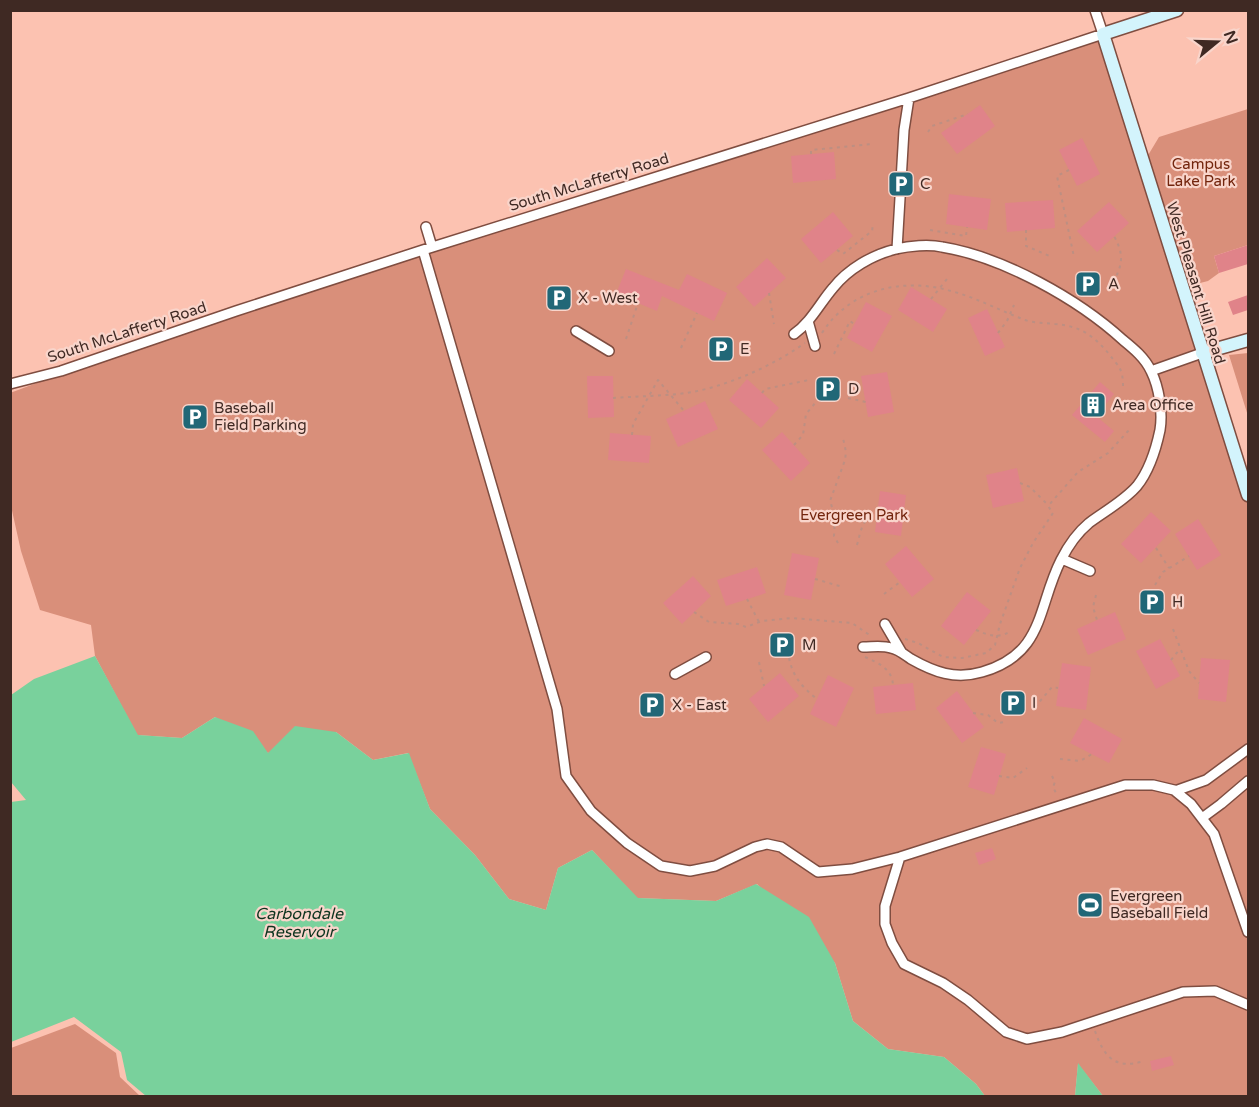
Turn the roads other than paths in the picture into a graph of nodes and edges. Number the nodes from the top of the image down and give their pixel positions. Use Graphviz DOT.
graph roads {
  1 [pos="1095,10"];
  2 [pos="1177,10"];
  3 [pos="1103,34"];
  4 [pos="909,98"];
  5 [pos="426,227"];
  6 [pos="427,249"];
  7 [pos="897,249"];
  8 [pos="808,321"];
  9 [pos="576,331"];
  10 [pos="794,334"];
  11 [pos="1248,340"];
  12 [pos="814,342"];
  13 [pos="609,351"];
  14 [pos="1202,353"];
  15 [pos="1151,370"];
  16 [pos="10,384"];
  17 [pos="1248,495"];
  18 [pos="1062,559"];
  19 [pos="1090,571"];
  20 [pos="885,624"];
  21 [pos="863,652"];
  22 [pos="903,655"];
  23 [pos="706,657"];
  24 [pos="675,674"];
  25 [pos="1248,749"];
  26 [pos="1248,781"];
  27 [pos="1175,791"];
  28 [pos="1202,818"];
  29 [pos="900,857"];
  30 [pos="1248,932"];
  31 [pos="1248,1005"];
  1 -- 3 [label="street, West Pleasant Hill Road"];
  2 -- 3 [label="street, South McLafferty Road"];
  3 -- 4 [label="street, South McLafferty Road"];
  3 -- 14 [label="street, West Pleasant Hill Road"];
  4 -- 6 [label="street, South McLafferty Road"];
  4 -- 7 [label="street"];
  5 -- 6 [label="street"];
  6 -- 16 [label="street, South McLafferty Road"];
  6 -- 29 [label="street"];
  7 -- 8 [label="street"];
  7 -- 15 [label="street"];
  8 -- 10 [label="street"];
  8 -- 12 [label="street"];
  9 -- 13 [label="street"];
  11 -- 14 [label="street"];
  14 -- 15 [label="street"];
  14 -- 17 [label="street, West Pleasant Hill Road"];
  15 -- 18 [label="street"];
  18 -- 19 [label="street"];
  18 -- 22 [label="street"];
  20 -- 22 [label="street"];
  21 -- 22 [label="street"];
  23 -- 24 [label="street"];
  25 -- 27 [label="street"];
  26 -- 28 [label="street"];
  27 -- 28 [label="street"];
  27 -- 29 [label="street"];
  28 -- 30 [label="street"];
  29 -- 31 [label="street"];
}
